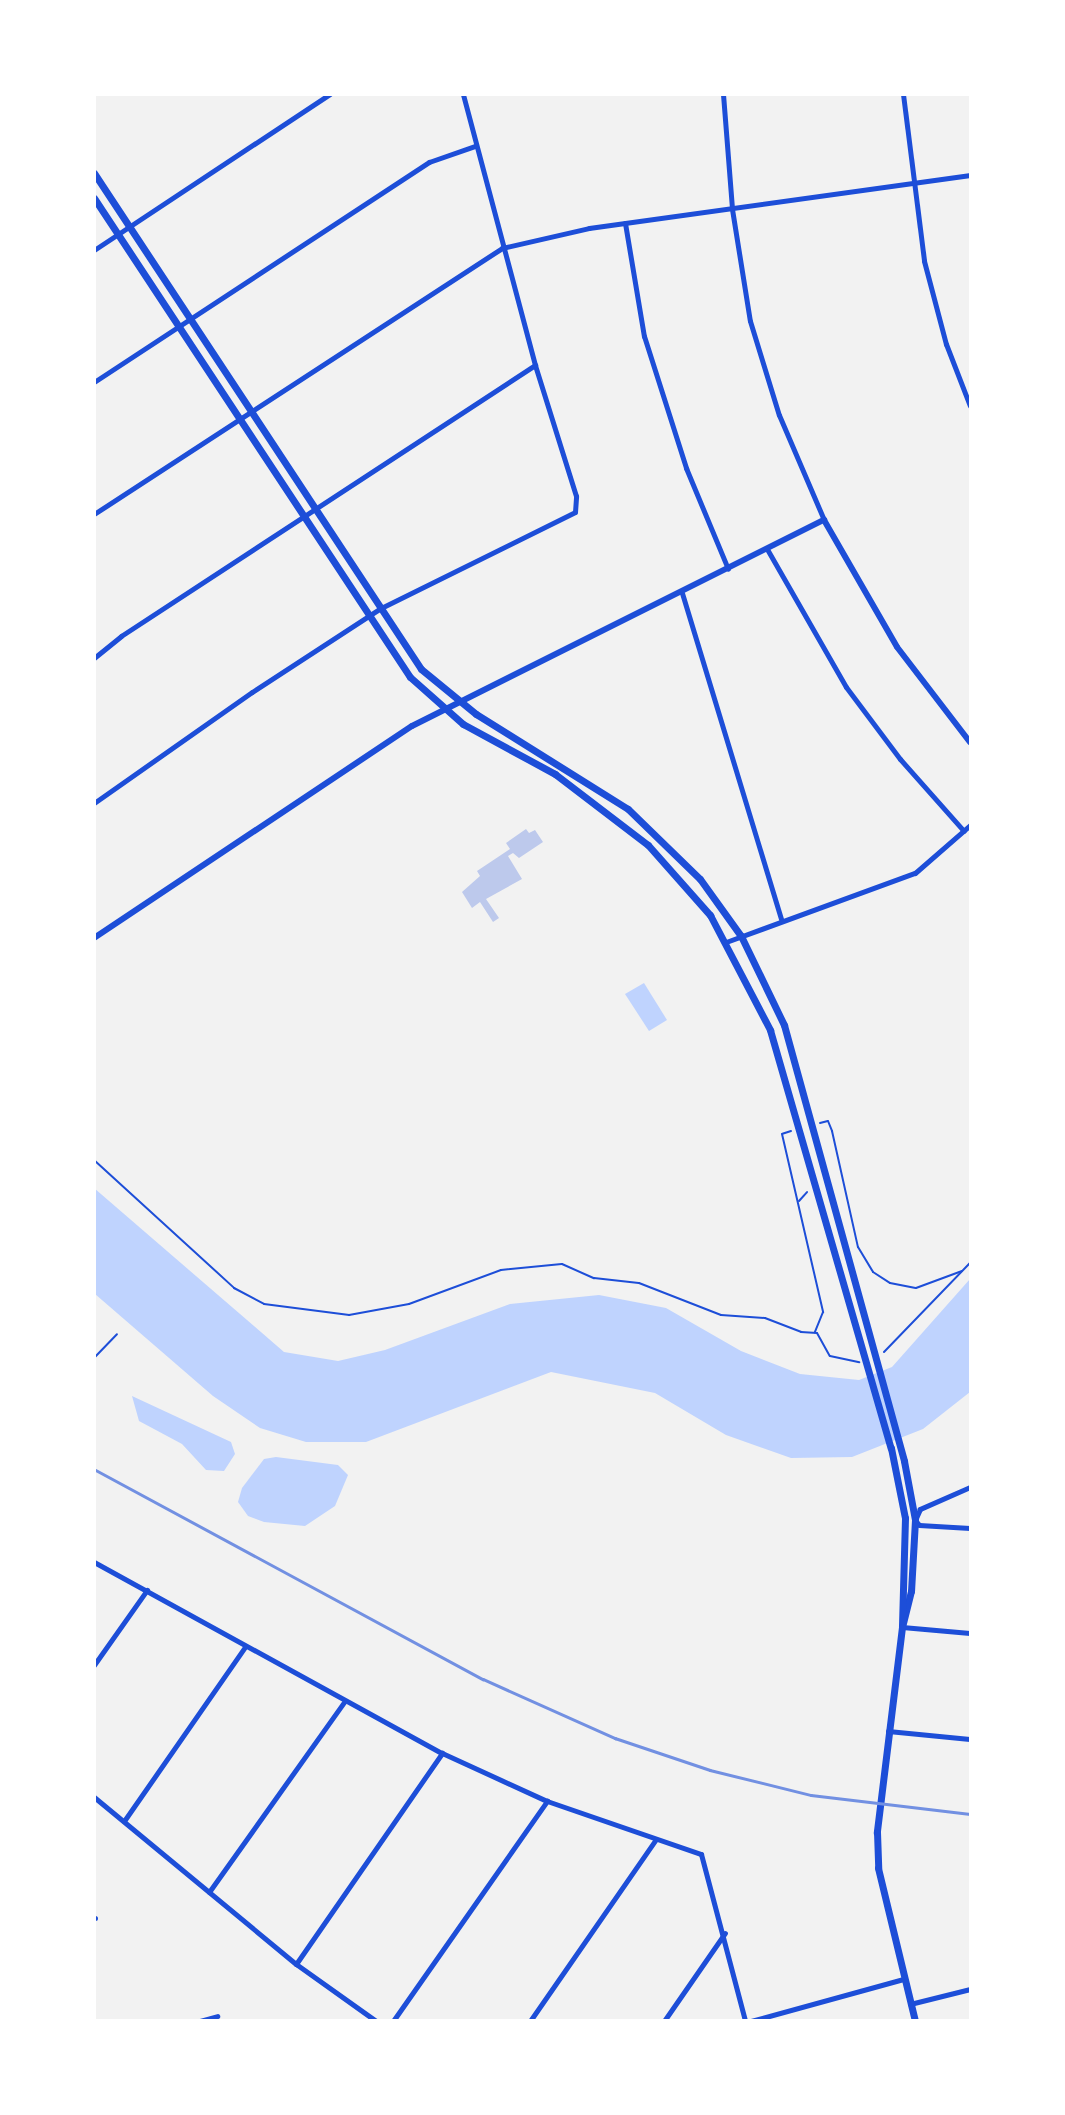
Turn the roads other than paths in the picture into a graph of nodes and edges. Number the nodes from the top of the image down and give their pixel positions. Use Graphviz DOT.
graph roads {
  1 [pos="330,94"];
  2 [pos="463,94"];
  3 [pos="723,94"];
  4 [pos="903,94"];
  5 [pos="475,146"];
  6 [pos="94,173"];
  7 [pos="971,175"];
  8 [pos="913,183"];
  9 [pos="94,198"];
  10 [pos="732,209"];
  11 [pos="625,223"];
  12 [pos="130,227"];
  13 [pos="119,235"];
  14 [pos="502,248"];
  15 [pos="94,250"];
  16 [pos="190,320"];
  17 [pos="178,327"];
  18 [pos="534,365"];
  19 [pos="94,382"];
  20 [pos="971,406"];
  21 [pos="250,411"];
  22 [pos="239,418"];
  23 [pos="317,508"];
  24 [pos="94,514"];
  25 [pos="306,515"];
  26 [pos="824,520"];
  27 [pos="767,549"];
  28 [pos="728,569"];
  29 [pos="682,593"];
  30 [pos="381,608"];
  31 [pos="369,616"];
  32 [pos="94,658"];
  33 [pos="460,702"];
  34 [pos="445,709"];
  35 [pos="971,741"];
  36 [pos="94,803"];
  37 [pos="628,809"];
  38 [pos="619,821"];
  39 [pos="971,825"];
  40 [pos="964,831"];
  41 [pos="781,919"];
  42 [pos="741,936"];
  43 [pos="94,938"];
  44 [pos="726,942"];
  45 [pos="971,1487"];
  46 [pos="915,1520"];
  47 [pos="971,1528"];
  48 [pos="94,1562"];
  49 [pos="147,1590"];
  50 [pos="902,1627"];
  51 [pos="971,1633"];
  52 [pos="246,1647"];
  53 [pos="94,1665"];
  54 [pos="344,1702"];
  55 [pos="888,1731"];
  56 [pos="971,1739"];
  57 [pos="442,1753"];
  58 [pos="94,1797"];
  59 [pos="547,1801"];
  60 [pos="124,1821"];
  61 [pos="656,1839"];
  62 [pos="209,1892"];
  63 [pos="725,1933"];
  64 [pos="296,1964"];
  65 [pos="904,1979"];
  66 [pos="971,1989"];
  67 [pos="910,2004"];
  68 [pos="217,2016"];
  69 [pos="200,2021"];
  70 [pos="376,2021"];
  71 [pos="393,2021"];
  72 [pos="530,2021"];
  73 [pos="664,2021"];
  74 [pos="745,2021"];
  75 [pos="751,2021"];
  76 [pos="915,2021"];
  1 -- 12 [label="street"];
  2 -- 5 [label="street"];
  3 -- 10 [label="street"];
  4 -- 8 [label="street"];
  5 -- 14 [label="street"];
  5 -- 16 [label="street"];
  6 -- 12 [label="main road"];
  7 -- 8 [label="street"];
  8 -- 10 [label="street"];
  8 -- 20 [label="street"];
  9 -- 13 [label="main road"];
  10 -- 11 [label="street"];
  10 -- 26 [label="street"];
  11 -- 14 [label="street"];
  11 -- 28 [label="street"];
  12 -- 13 [label="street"];
  12 -- 16 [label="main road"];
  13 -- 15 [label="street"];
  13 -- 17 [label="main road"];
  14 -- 18 [label="street"];
  14 -- 21 [label="street"];
  16 -- 17 [label="street"];
  16 -- 21 [label="main road"];
  17 -- 19 [label="street"];
  17 -- 22 [label="main road"];
  18 -- 23 [label="street"];
  18 -- 30 [label="street"];
  21 -- 22 [label="street"];
  21 -- 23 [label="main road"];
  22 -- 24 [label="street"];
  22 -- 25 [label="main road"];
  23 -- 25 [label="street"];
  23 -- 30 [label="main road"];
  25 -- 31 [label="main road"];
  25 -- 32 [label="street"];
  26 -- 27 [label="street"];
  26 -- 35 [label="street"];
  27 -- 28 [label="street"];
  27 -- 40 [label="street"];
  28 -- 29 [label="street"];
  29 -- 33 [label="street"];
  29 -- 41 [label="street"];
  30 -- 31 [label="street"];
  30 -- 33 [label="main road"];
  31 -- 34 [label="main road"];
  31 -- 36 [label="street"];
  33 -- 34 [label="street"];
  33 -- 37 [label="main road"];
  34 -- 38 [label="main road"];
  34 -- 43 [label="street"];
  37 -- 38 [label="main road"];
  37 -- 42 [label="main road"];
  38 -- 44 [label="main road"];
  39 -- 40 [label="street"];
  40 -- 41 [label="street"];
  41 -- 42 [label="street"];
  42 -- 44 [label="street"];
  42 -- 46 [label="main road"];
  44 -- 50 [label="main road"];
  45 -- 46 [label="street"];
  46 -- 47 [label="street"];
  46 -- 50 [label="main road"];
  48 -- 49 [label="street"];
  49 -- 52 [label="street"];
  49 -- 53 [label="street"];
  50 -- 51 [label="street"];
  50 -- 55 [label="main road"];
  52 -- 54 [label="street"];
  52 -- 60 [label="street"];
  54 -- 57 [label="street"];
  54 -- 62 [label="street"];
  55 -- 56 [label="street"];
  55 -- 65 [label="main road"];
  57 -- 59 [label="street"];
  57 -- 64 [label="street"];
  58 -- 60 [label="street"];
  59 -- 61 [label="street"];
  59 -- 71 [label="street"];
  60 -- 62 [label="street"];
  61 -- 63 [label="street"];
  61 -- 72 [label="street"];
  62 -- 64 [label="street"];
  63 -- 73 [label="street"];
  63 -- 74 [label="street"];
  64 -- 70 [label="street"];
  65 -- 67 [label="main road"];
  65 -- 75 [label="street"];
  66 -- 67 [label="street"];
  67 -- 76 [label="main road"];
  68 -- 69 [label="street"];
}
